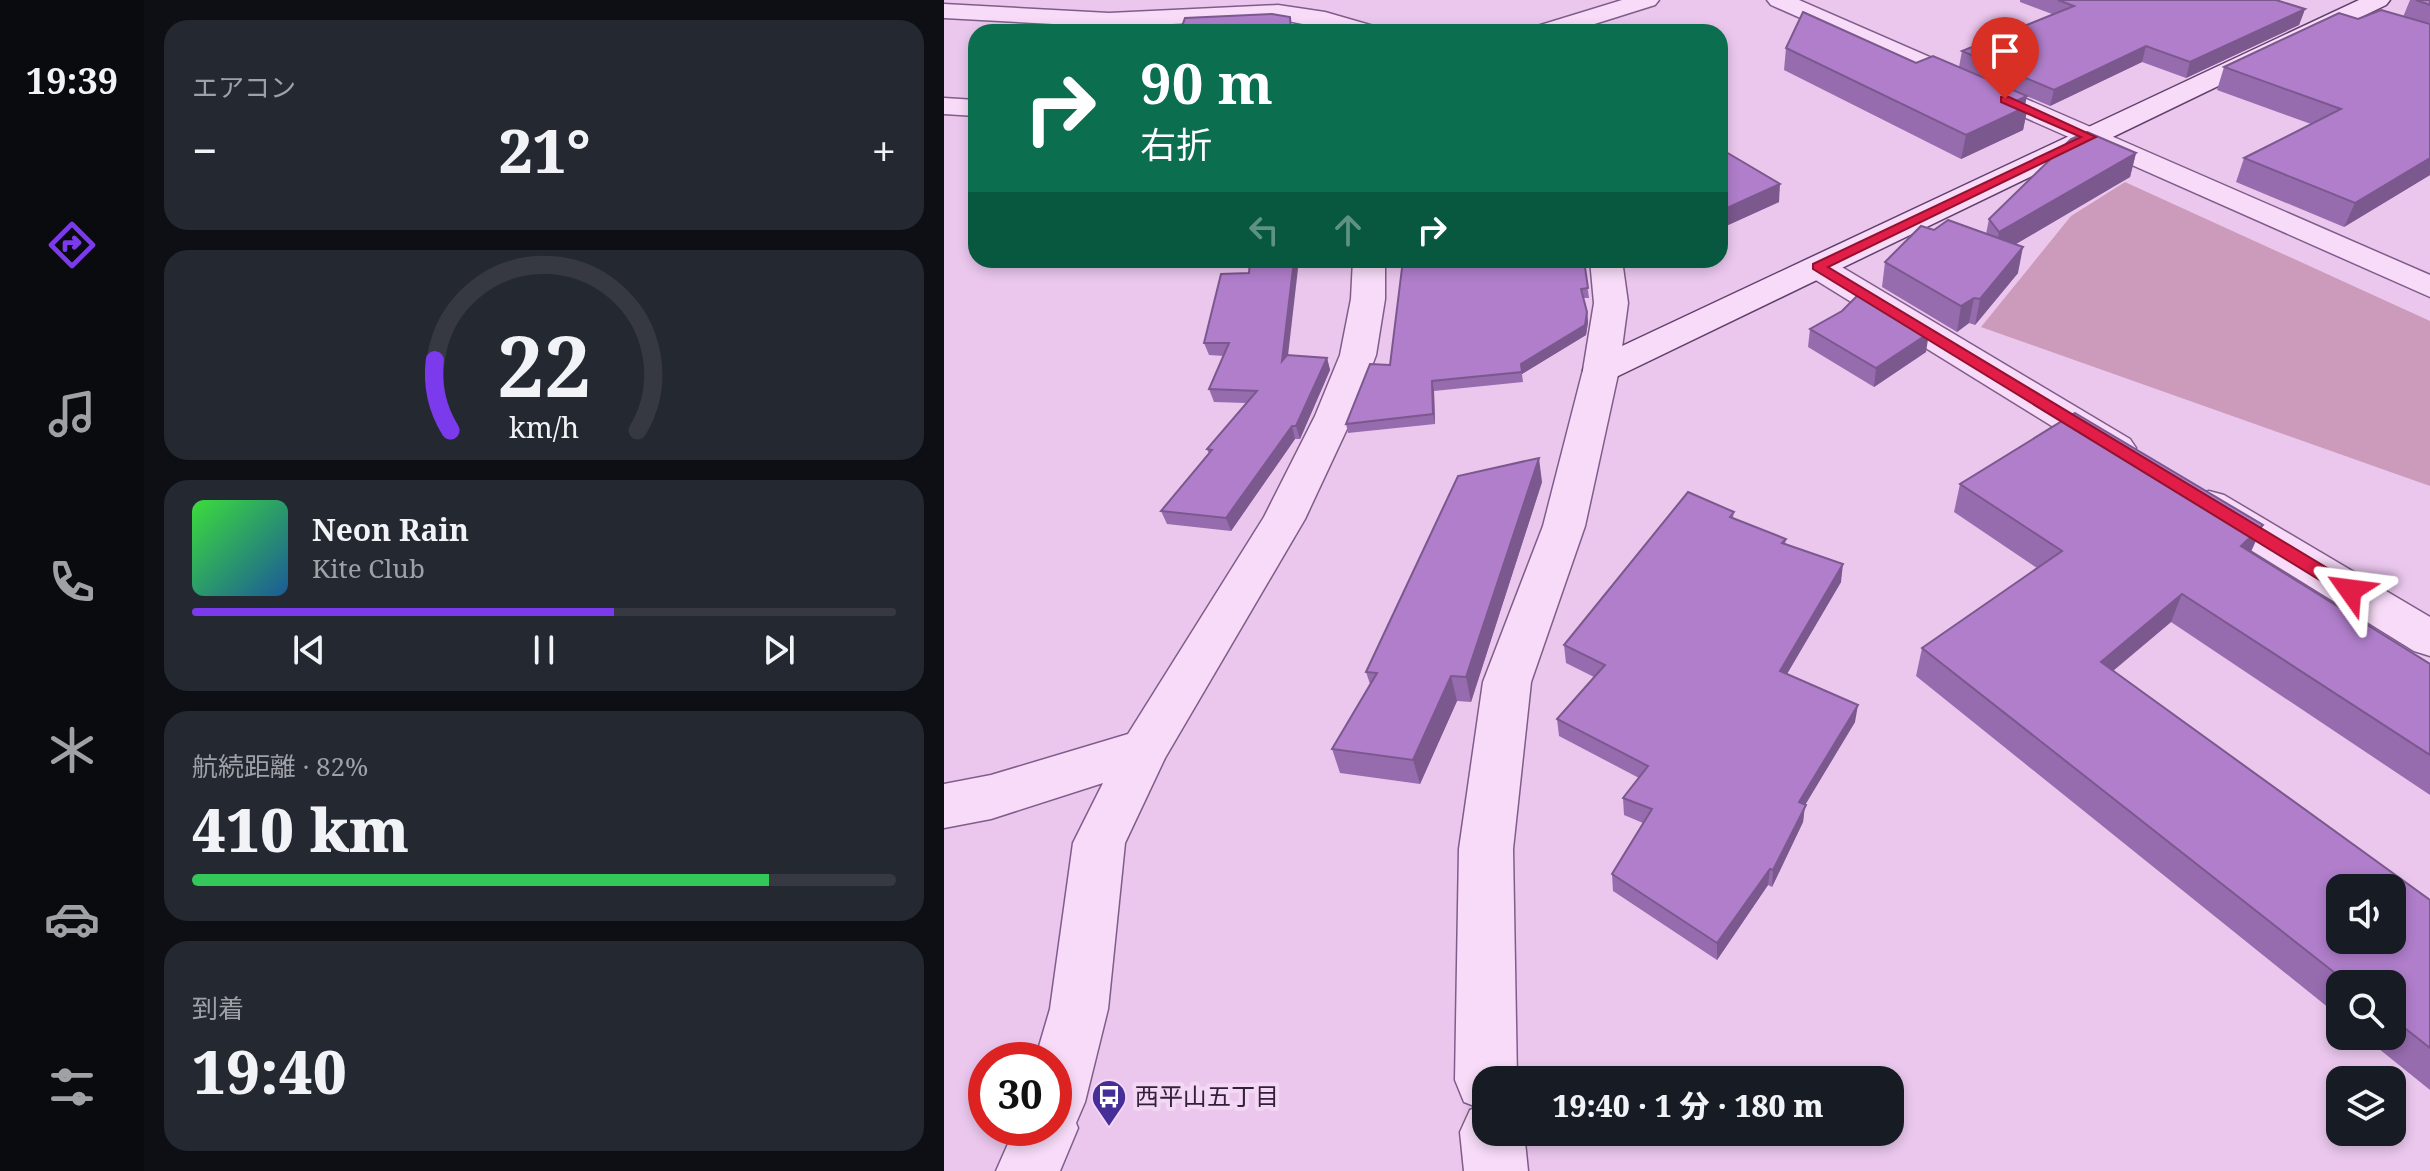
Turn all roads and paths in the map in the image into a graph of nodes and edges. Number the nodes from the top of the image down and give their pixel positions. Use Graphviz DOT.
graph roads {
  1 [pos="1647,0"];
  2 [pos="1779,0"];
  3 [pos="2356,10"];
  4 [pos="949,14"];
  5 [pos="1237,15"];
  6 [pos="1080,24"];
  7 [pos="1131,24"];
  8 [pos="1342,24"];
  9 [pos="1569,24"];
  10 [pos="944,106"];
  11 [pos="968,108"];
  12 [pos="2090,137"];
  13 [pos="1818,267"];
  14 [pos="1369,268"];
  15 [pos="1607,268"];
  16 [pos="2430,287"];
  17 [pos="1601,370"];
  18 [pos="2144,465"];
  19 [pos="2185,490"];
  20 [pos="2430,639"];
  21 [pos="1145,749"];
  22 [pos="944,806"];
  23 [pos="1070,1042"];
  24 [pos="1486,1066"];
  25 [pos="1039,1146"];
  26 [pos="1493,1146"];
  27 [pos="1028,1171"];
  28 [pos="1496,1171"];
  1 -- 9 [label="street"];
  2 -- 12 [label="street"];
  3 -- 12 [label="street"];
  4 -- 6 [label="street"];
  5 -- 7 [label="street"];
  5 -- 8 [label="street"];
  10 -- 11 [label="street"];
  12 -- 13 [label="street"];
  12 -- 16 [label="street"];
  13 -- 17 [label="street"];
  13 -- 18 [label="street"];
  14 -- 21 [label="street"];
  15 -- 17 [label="street"];
  17 -- 24 [label="street"];
  19 -- 20 [label="street"];
  21 -- 22 [label="street"];
  21 -- 23 [label="street"];
  25 -- 27 [label="street"];
  26 -- 28 [label="street"];
}
